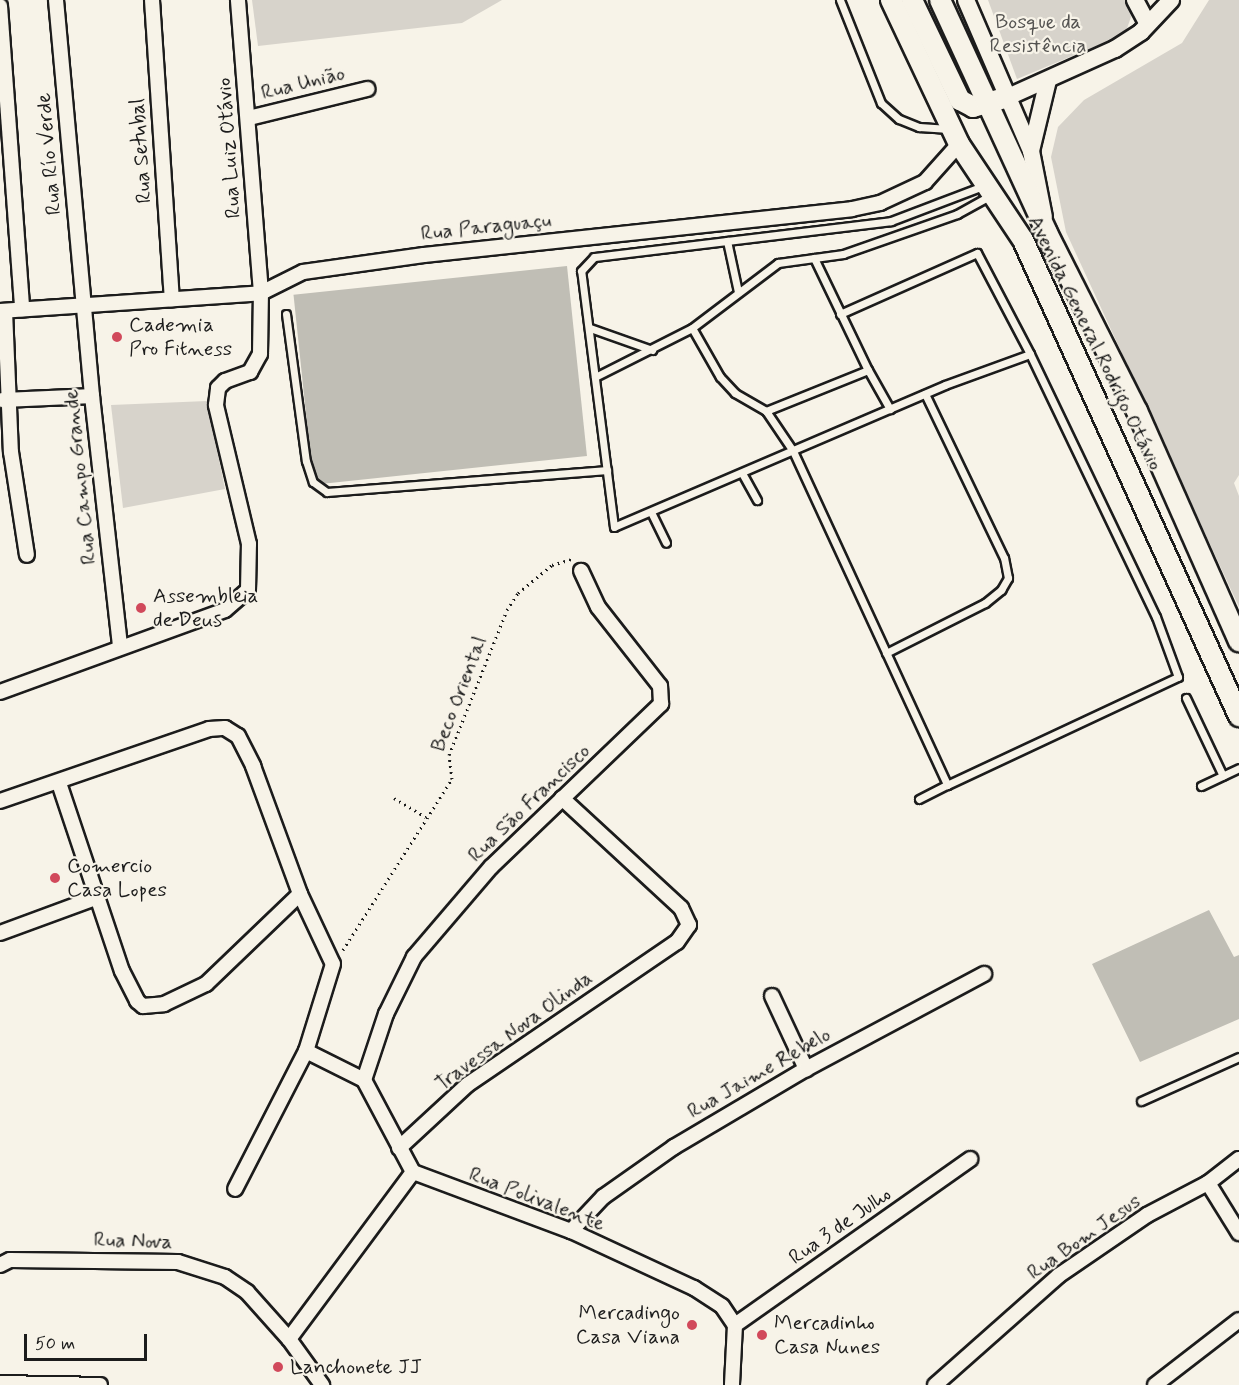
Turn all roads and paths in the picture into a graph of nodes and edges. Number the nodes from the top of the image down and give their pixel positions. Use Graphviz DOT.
graph roads {
  1 [pos="57,0"];
  2 [pos="152,0"];
  3 [pos="238,0"];
  4 [pos="840,0"];
  5 [pos="891,0"];
  6 [pos="912,0"];
  7 [pos="940,0"];
  8 [pos="966,0"];
  9 [pos="1135,0"];
  10 [pos="1171,0"];
  11 [pos="0,6"];
  12 [pos="1148,24"];
  13 [pos="1048,80"];
  14 [pos="367,89"];
  15 [pos="1008,97"];
  16 [pos="987,104"];
  17 [pos="249,118"];
  18 [pos="955,137"];
  19 [pos="1031,151"];
  20 [pos="990,189"];
  21 [pos="1047,233"];
  22 [pos="727,241"];
  23 [pos="814,258"];
  24 [pos="738,292"];
  25 [pos="261,293"];
  26 [pos="172,299"];
  27 [pos="83,304"];
  28 [pos="22,309"];
  29 [pos="2,311"];
  30 [pos="286,314"];
  31 [pos="840,314"];
  32 [pos="590,328"];
  33 [pos="692,328"];
  34 [pos="652,350"];
  35 [pos="1030,354"];
  36 [pos="868,370"];
  37 [pos="596,377"];
  38 [pos="925,394"];
  39 [pos="92,396"];
  40 [pos="4,400"];
  41 [pos="890,409"];
  42 [pos="766,411"];
  43 [pos="793,451"];
  44 [pos="607,470"];
  45 [pos="742,473"];
  46 [pos="757,500"];
  47 [pos="651,512"];
  48 [pos="666,543"];
  49 [pos="27,555"];
  50 [pos="581,571"];
  51 [pos="1239,641"];
  52 [pos="120,646"];
  53 [pos="886,653"];
  54 [pos="0,692"];
  55 [pos="1186,698"];
  56 [pos="1239,716"];
  57 [pos="1239,768"];
  58 [pos="1224,776"];
  59 [pos="59,783"];
  60 [pos="947,785"];
  61 [pos="1201,786"];
  62 [pos="394,798"];
  63 [pos="562,798"];
  64 [pos="920,799"];
  65 [pos="0,801"];
  66 [pos="426,817"];
  67 [pos="300,894"];
  68 [pos="95,898"];
  69 [pos="0,933"];
  70 [pos="333,963"];
  71 [pos="984,974"];
  72 [pos="772,996"];
  73 [pos="306,1051"];
  74 [pos="1239,1057"];
  75 [pos="806,1069"];
  76 [pos="363,1080"];
  77 [pos="1141,1101"];
  78 [pos="399,1148"];
  79 [pos="970,1159"];
  80 [pos="1239,1160"];
  81 [pos="413,1172"];
  82 [pos="1208,1183"];
  83 [pos="235,1189"];
  84 [pos="571,1231"];
  85 [pos="1239,1233"];
  86 [pos="0,1264"];
  87 [pos="1239,1320"];
  88 [pos="735,1325"];
  89 [pos="289,1339"];
  90 [pos="0,1383"];
  91 [pos="100,1385"];
  92 [pos="322,1385"];
  93 [pos="732,1385"];
  94 [pos="935,1385"];
  95 [pos="1155,1385"];
  1 -- 27 [label="street, Rua Río Verde"];
  2 -- 26 [label="street, Rua Setubal"];
  3 -- 17 [label="street, Rua Luiz Otávio"];
  4 -- 18 [label="lane"];
  5 -- 18 [label="main road, Avenida General Rodrigo Otávio"];
  6 -- 16 [label="main road"];
  7 -- 16 [label="main road, Avenida General Rodrigo Otávio"];
  8 -- 15 [label="street, Avenida General Rodrigo Otávio"];
  9 -- 12 [label="street"];
  10 -- 12 [label="street"];
  11 -- 28 [label="street"];
  12 -- 13 [label="street"];
  13 -- 15 [label="street"];
  13 -- 19 [label="street"];
  14 -- 17 [label="street, Rua União"];
  15 -- 16 [label="main road"];
  15 -- 19 [label="street, Avenida General Rodrigo Otávio"];
  16 -- 21 [label="main road, Avenida General Rodrigo Otávio"];
  17 -- 25 [label="street, Rua Luiz Otávio"];
  18 -- 20 [label="main road, Avenida General Rodrigo Otávio"];
  18 -- 25 [label="street, Rua Paraguaçu"];
  19 -- 21 [label="street, Avenida General Rodrigo Otávio"];
  20 -- 22 [label="lane"];
  20 -- 23 [label="lane"];
  20 -- 56 [label="main road, Avenida General Rodrigo Otávio"];
  21 -- 51 [label="main road, Avenida General Rodrigo Otávio"];
  22 -- 24 [label="lane"];
  22 -- 32 [label="lane"];
  23 -- 24 [label="lane"];
  23 -- 31 [label="lane"];
  24 -- 33 [label="lane"];
  25 -- 26 [label="street, Rua Paraguaçu"];
  25 -- 52 [label="street, Rua Luiz Otávio"];
  26 -- 27 [label="street, Rua Paraguaçu"];
  27 -- 28 [label="street, Rua Paraguaçu"];
  27 -- 39 [label="street, Rua Campo Grande"];
  28 -- 29 [label="street, Rua Paraguaçu"];
  29 -- 40 [label="street"];
  30 -- 44 [label="lane"];
  31 -- 35 [label="lane"];
  31 -- 36 [label="lane"];
  32 -- 34 [label="lane"];
  32 -- 37 [label="lane"];
  33 -- 34 [label="lane"];
  33 -- 42 [label="lane"];
  34 -- 37 [label="lane"];
  35 -- 38 [label="lane"];
  35 -- 60 [label="lane"];
  36 -- 41 [label="lane"];
  36 -- 42 [label="lane"];
  37 -- 44 [label="lane"];
  38 -- 41 [label="lane"];
  38 -- 53 [label="lane"];
  39 -- 40 [label="street"];
  39 -- 52 [label="street, Rua Campo Grande"];
  40 -- 49 [label="street"];
  41 -- 43 [label="lane"];
  42 -- 43 [label="lane"];
  43 -- 45 [label="lane"];
  43 -- 53 [label="lane"];
  44 -- 47 [label="lane"];
  45 -- 46 [label="lane"];
  45 -- 47 [label="lane"];
  47 -- 48 [label="lane"];
  50 -- 63 [label="street, Rua São Francisco"];
  50 -- 66 [label="path, Beco Oriental"];
  52 -- 54 [label="street"];
  53 -- 60 [label="lane"];
  55 -- 58 [label="lane"];
  57 -- 58 [label="lane"];
  58 -- 61 [label="lane"];
  59 -- 65 [label="street"];
  59 -- 67 [label="street"];
  59 -- 68 [label="street"];
  60 -- 64 [label="lane"];
  62 -- 66 [label="path"];
  63 -- 76 [label="street, Rua São Francisco"];
  63 -- 78 [label="street, Travessa Nova Olinda"];
  66 -- 70 [label="path, Beco Oriental"];
  67 -- 68 [label="street"];
  67 -- 70 [label="street"];
  68 -- 69 [label="street"];
  70 -- 73 [label="street"];
  71 -- 75 [label="street, Rua Jaime Rebelo"];
  72 -- 75 [label="street"];
  73 -- 76 [label="street"];
  73 -- 83 [label="street"];
  74 -- 77 [label="lane"];
  75 -- 84 [label="street, Rua Jaime Rebelo"];
  76 -- 78 [label="street"];
  78 -- 81 [label="street"];
  79 -- 88 [label="street, Rua 3 de Julho"];
  80 -- 82 [label="street, Rua Bom Jesus"];
  81 -- 84 [label="street, Rua Polivalente"];
  81 -- 89 [label="street"];
  82 -- 85 [label="street"];
  82 -- 94 [label="street, Rua Bom Jesus"];
  84 -- 88 [label="street, Rua Polivalente"];
  86 -- 89 [label="street, Rua Nova"];
  87 -- 95 [label="street"];
  88 -- 93 [label="street"];
  89 -- 92 [label="street, Rua Nova"];
  90 -- 91 [label="street"];
}
